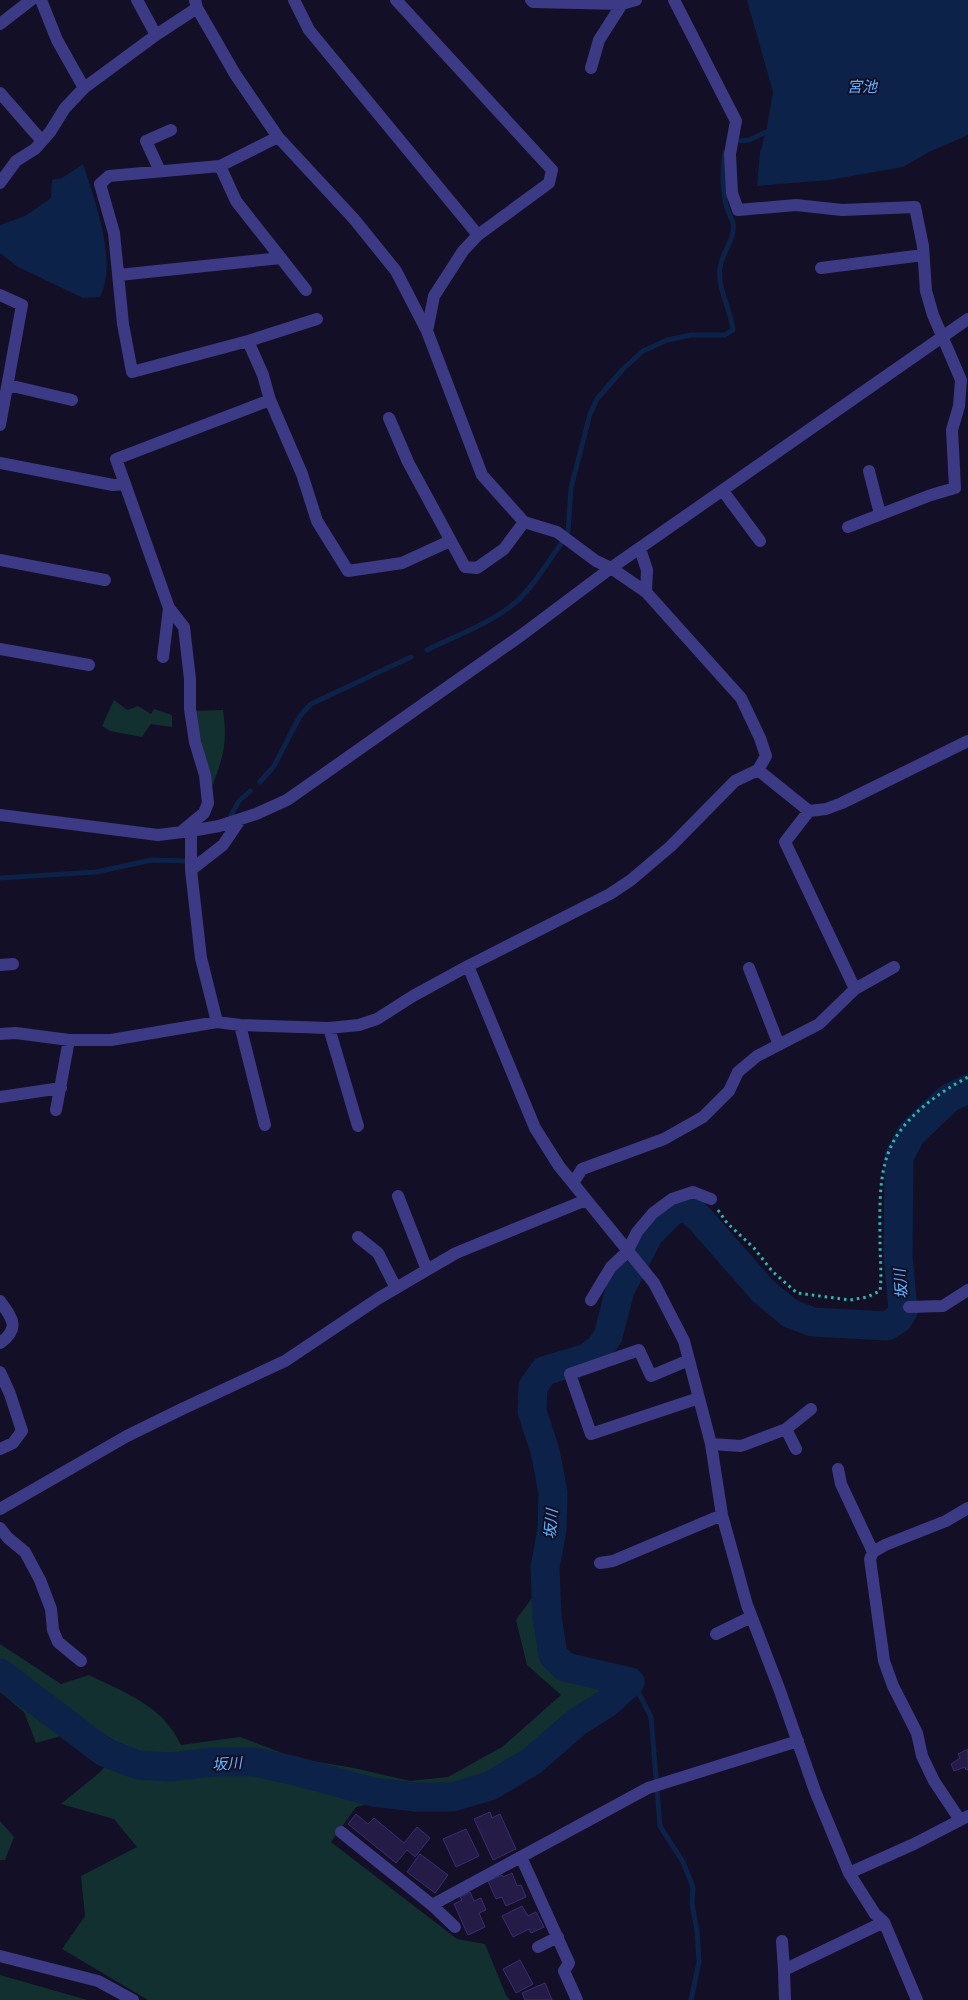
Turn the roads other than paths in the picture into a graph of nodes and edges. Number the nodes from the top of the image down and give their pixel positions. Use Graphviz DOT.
graph roads {
  1 [pos="31,0"];
  2 [pos="41,0"];
  3 [pos="137,0"];
  4 [pos="294,0"];
  5 [pos="396,0"];
  6 [pos="531,0"];
  7 [pos="636,0"];
  8 [pos="674,0"];
  9 [pos="196,4"];
  10 [pos="622,4"];
  11 [pos="0,24"];
  12 [pos="156,34"];
  13 [pos="591,68"];
  14 [pos="84,88"];
  15 [pos="0,92"];
  16 [pos="171,130"];
  17 [pos="278,137"];
  18 [pos="42,141"];
  19 [pos="220,166"];
  20 [pos="160,171"];
  21 [pos="0,183"];
  22 [pos="478,236"];
  23 [pos="923,255"];
  24 [pos="281,258"];
  25 [pos="821,268"];
  26 [pos="119,274"];
  27 [pos="306,290"];
  28 [pos="0,295"];
  29 [pos="317,319"];
  30 [pos="968,319"];
  31 [pos="427,331"];
  32 [pos="942,336"];
  33 [pos="248,341"];
  34 [pos="8,385"];
  35 [pos="72,400"];
  36 [pos="270,400"];
  37 [pos="389,418"];
  38 [pos="0,425"];
  39 [pos="0,463"];
  40 [pos="869,471"];
  41 [pos="125,484"];
  42 [pos="723,491"];
  43 [pos="880,514"];
  44 [pos="524,522"];
  45 [pos="848,527"];
  46 [pos="760,541"];
  47 [pos="450,542"];
  48 [pos="640,549"];
  49 [pos="0,560"];
  50 [pos="611,568"];
  51 [pos="105,580"];
  52 [pos="646,592"];
  53 [pos="169,608"];
  54 [pos="166,638"];
  55 [pos="185,644"];
  56 [pos="0,648"];
  57 [pos="163,657"];
  58 [pos="89,665"];
  59 [pos="968,741"];
  60 [pos="758,770"];
  61 [pos="809,811"];
  62 [pos="0,815"];
  63 [pos="240,820"];
  64 [pos="185,832"];
  65 [pos="191,870"];
  66 [pos="468,966"];
  67 [pos="894,967"];
  68 [pos="749,968"];
  69 [pos="855,989"];
  70 [pos="216,1022"];
  71 [pos="240,1025"];
  72 [pos="329,1028"];
  73 [pos="0,1034"];
  74 [pos="69,1040"];
  75 [pos="779,1045"];
  76 [pos="61,1088"];
  77 [pos="0,1097"];
  78 [pos="56,1110"];
  79 [pos="265,1125"];
  80 [pos="358,1126"];
  81 [pos="573,1183"];
  82 [pos="398,1196"];
  83 [pos="711,1199"];
  84 [pos="586,1200"];
  85 [pos="358,1237"];
  86 [pos="629,1255"];
  87 [pos="427,1270"];
  88 [pos="396,1288"];
  89 [pos="968,1290"];
  90 [pos="591,1300"];
  91 [pos="0,1301"];
  92 [pos="909,1307"];
  93 [pos="0,1343"];
  94 [pos="689,1360"];
  95 [pos="0,1372"];
  96 [pos="699,1398"];
  97 [pos="811,1409"];
  98 [pos="786,1429"];
  99 [pos="712,1444"];
  100 [pos="0,1449"];
  101 [pos="796,1450"];
  102 [pos="838,1469"];
  103 [pos="968,1508"];
  104 [pos="0,1509"];
  105 [pos="722,1515"];
  106 [pos="0,1528"];
  107 [pos="873,1552"];
  108 [pos="600,1563"];
  109 [pos="751,1617"];
  110 [pos="716,1634"];
  111 [pos="81,1661"];
  112 [pos="798,1741"];
  113 [pos="964,1818"];
  114 [pos="341,1832"];
  115 [pos="521,1856"];
  116 [pos="849,1872"];
  117 [pos="432,1905"];
  118 [pos="884,1922"];
  119 [pos="455,1927"];
  120 [pos="558,1937"];
  121 [pos="782,1941"];
  122 [pos="538,1947"];
  123 [pos="0,1956"];
  124 [pos="784,1970"];
  125 [pos="133,2000"];
  126 [pos="577,2000"];
  127 [pos="785,2000"];
  128 [pos="917,2000"];
  1 -- 11 [label="street"];
  2 -- 14 [label="street"];
  3 -- 12 [label="street"];
  4 -- 22 [label="street"];
  5 -- 22 [label="street"];
  6 -- 10 [label="street"];
  7 -- 10 [label="street"];
  8 -- 23 [label="street"];
  9 -- 12 [label="street"];
  9 -- 17 [label="street"];
  10 -- 13 [label="street"];
  12 -- 14 [label="street"];
  14 -- 18 [label="street"];
  15 -- 18 [label="street"];
  16 -- 20 [label="street"];
  17 -- 19 [label="street"];
  17 -- 31 [label="street"];
  18 -- 21 [label="street"];
  19 -- 20 [label="street"];
  19 -- 24 [label="street"];
  20 -- 26 [label="street"];
  22 -- 31 [label="street"];
  23 -- 25 [label="street"];
  23 -- 32 [label="street"];
  24 -- 26 [label="street"];
  24 -- 27 [label="street"];
  26 -- 33 [label="street"];
  28 -- 34 [label="street"];
  29 -- 33 [label="street"];
  30 -- 32 [label="street"];
  31 -- 44 [label="street"];
  32 -- 42 [label="street"];
  32 -- 43 [label="street"];
  33 -- 36 [label="street"];
  34 -- 35 [label="street"];
  34 -- 38 [label="street"];
  36 -- 41 [label="street"];
  36 -- 47 [label="street"];
  37 -- 47 [label="street"];
  39 -- 41 [label="street"];
  40 -- 43 [label="street"];
  41 -- 53 [label="street"];
  42 -- 46 [label="street"];
  42 -- 48 [label="street"];
  43 -- 45 [label="street"];
  44 -- 47 [label="street"];
  44 -- 50 [label="street"];
  48 -- 50 [label="street"];
  48 -- 52 [label="street"];
  49 -- 51 [label="street"];
  50 -- 52 [label="street"];
  50 -- 63 [label="street"];
  52 -- 60 [label="street"];
  53 -- 54 [label="street"];
  53 -- 55 [label="street"];
  54 -- 55 [label="street"];
  54 -- 57 [label="street"];
  55 -- 64 [label="street"];
  56 -- 58 [label="street"];
  59 -- 61 [label="street"];
  60 -- 61 [label="street"];
  60 -- 66 [label="street"];
  61 -- 69 [label="street"];
  62 -- 64 [label="street"];
  63 -- 64 [label="street"];
  63 -- 65 [label="street"];
  64 -- 65 [label="street"];
  65 -- 70 [label="street"];
  66 -- 72 [label="street"];
  66 -- 81 [label="street"];
  67 -- 69 [label="street"];
  68 -- 75 [label="street"];
  69 -- 75 [label="street"];
  70 -- 71 [label="street"];
  70 -- 74 [label="street"];
  71 -- 72 [label="street"];
  71 -- 79 [label="street"];
  72 -- 80 [label="street"];
  73 -- 74 [label="street"];
  74 -- 76 [label="street"];
  75 -- 81 [label="street"];
  76 -- 77 [label="street"];
  76 -- 78 [label="street"];
  81 -- 84 [label="street"];
  82 -- 87 [label="street"];
  83 -- 86 [label="street"];
  84 -- 86 [label="street"];
  84 -- 87 [label="street"];
  85 -- 88 [label="street"];
  86 -- 90 [label="street"];
  86 -- 94 [label="street"];
  87 -- 88 [label="street"];
  88 -- 104 [label="street"];
  89 -- 92 [label="street"];
  91 -- 93 [label="street"];
  94 -- 96 [label="street"];
  94 -- 96 [label="street"];
  95 -- 100 [label="street"];
  96 -- 99 [label="street"];
  97 -- 98 [label="street"];
  98 -- 99 [label="street"];
  98 -- 101 [label="street"];
  99 -- 105 [label="street"];
  102 -- 107 [label="street"];
  103 -- 107 [label="street"];
  105 -- 108 [label="street"];
  105 -- 109 [label="street"];
  106 -- 111 [label="street"];
  107 -- 113 [label="street"];
  109 -- 110 [label="street"];
  109 -- 112 [label="street"];
  112 -- 115 [label="street"];
  112 -- 116 [label="street"];
  113 -- 116 [label="street"];
  114 -- 117 [label="street"];
  115 -- 117 [label="street"];
  115 -- 120 [label="street"];
  116 -- 118 [label="street"];
  117 -- 119 [label="street"];
  118 -- 124 [label="street"];
  118 -- 128 [label="street"];
  120 -- 122 [label="street"];
  120 -- 126 [label="street"];
  121 -- 124 [label="street"];
  123 -- 125 [label="street"];
  124 -- 127 [label="street"];
}
